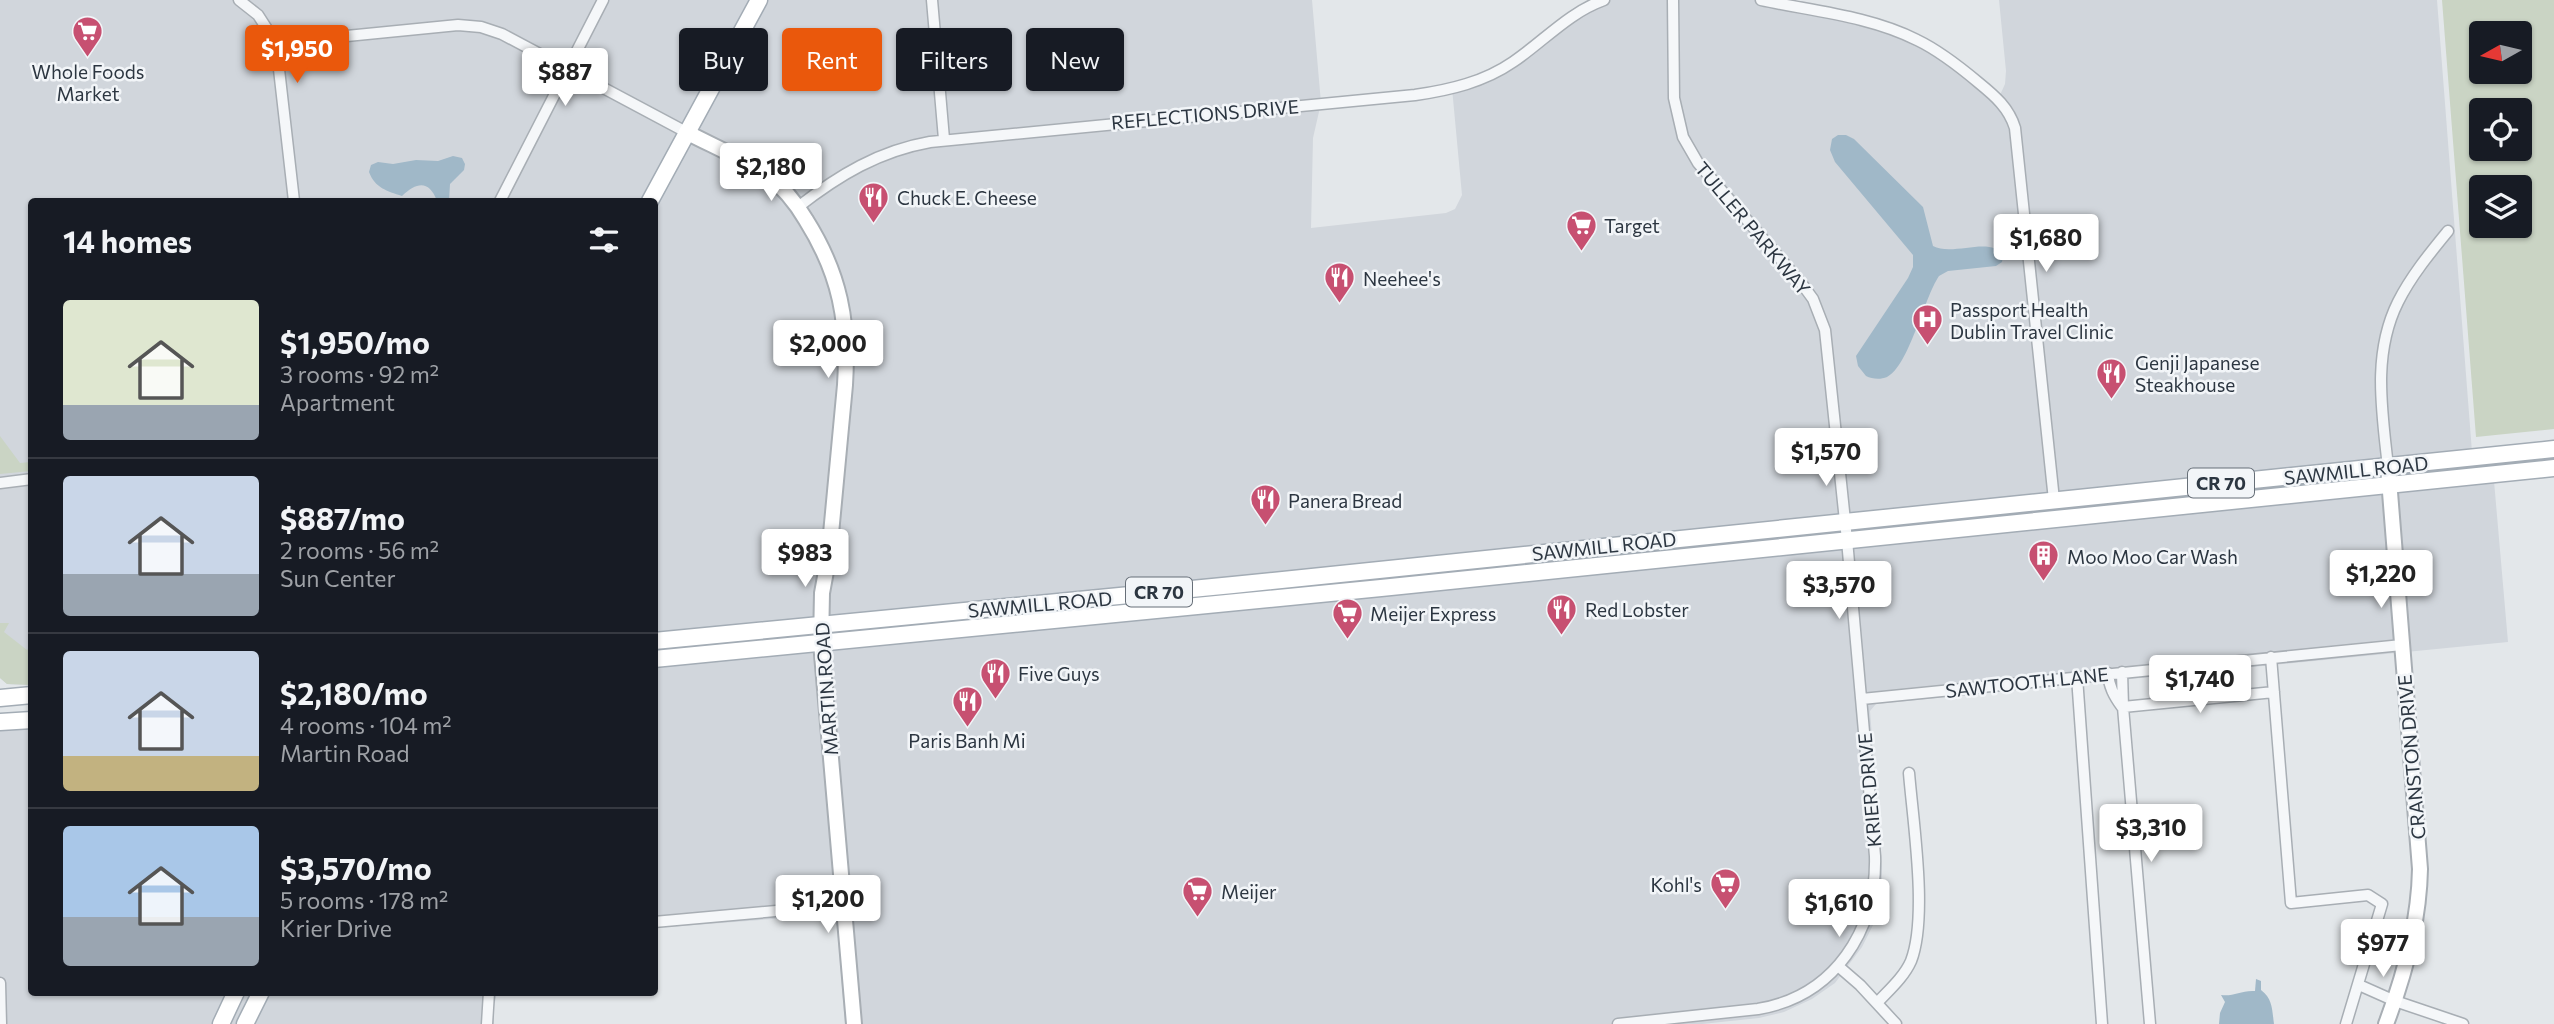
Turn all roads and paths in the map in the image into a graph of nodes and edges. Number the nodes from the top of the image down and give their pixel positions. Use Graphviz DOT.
graph roads {
  1 [pos="239,0"];
  2 [pos="603,0"];
  3 [pos="759,0"];
  4 [pos="932,0"];
  5 [pos="1604,0"];
  6 [pos="1673,0"];
  7 [pos="1761,0"];
  8 [pos="276,43"];
  9 [pos="568,68"];
  10 [pos="686,132"];
  11 [pos="944,139"];
  12 [pos="293,198"];
  13 [pos="502,198"];
  14 [pos="652,198"];
  15 [pos="798,207"];
  16 [pos="2448,231"];
  17 [pos="2554,449"];
  18 [pos="2388,467"];
  19 [pos="2554,468"];
  20 [pos="28,480"];
  21 [pos="0,483"];
  22 [pos="2389,485"];
  23 [pos="2054,500"];
  24 [pos="1845,522"];
  25 [pos="1847,540"];
  26 [pos="821,625"];
  27 [pos="658,641"];
  28 [pos="821,643"];
  29 [pos="2402,645"];
  30 [pos="2271,657"];
  31 [pos="658,659"];
  32 [pos="2122,672"];
  33 [pos="2108,673"];
  34 [pos="2077,677"];
  35 [pos="2274,692"];
  36 [pos="28,695"];
  37 [pos="0,698"];
  38 [pos="1861,699"];
  39 [pos="2123,708"];
  40 [pos="28,720"];
  41 [pos="0,722"];
  42 [pos="1909,773"];
  43 [pos="843,905"];
  44 [pos="658,922"];
  45 [pos="1838,966"];
  46 [pos="0,983"];
  47 [pos="2359,985"];
  48 [pos="234,996"];
  49 [pos="259,996"];
  50 [pos="489,996"];
  51 [pos="2395,1001"];
  52 [pos="1877,1003"];
  53 [pos="1726,1018"];
  54 [pos="1,1024"];
  55 [pos="221,1024"];
  56 [pos="245,1024"];
  57 [pos="487,1024"];
  58 [pos="854,1024"];
  59 [pos="1618,1024"];
  60 [pos="1896,1024"];
  61 [pos="2102,1024"];
  62 [pos="2150,1024"];
  63 [pos="2346,1024"];
  64 [pos="2386,1024"];
  65 [pos="2463,1024"];
  1 -- 8 [label="street"];
  2 -- 9 [label="street"];
  3 -- 10 [label="main road"];
  4 -- 11 [label="street"];
  5 -- 11 [label="street, REFLECTIONS DRIVE"];
  6 -- 24 [label="street, TULLER PARKWAY"];
  7 -- 23 [label="street"];
  8 -- 9 [label="street"];
  8 -- 12 [label="street"];
  9 -- 10 [label="street"];
  9 -- 13 [label="street"];
  10 -- 14 [label="main road"];
  10 -- 15 [label="street, MARTIN ROAD"];
  11 -- 15 [label="street, REFLECTIONS DRIVE"];
  15 -- 26 [label="street, MARTIN ROAD"];
  16 -- 18 [label="street"];
  17 -- 18 [label="main road, SAWMILL ROAD / CR 70"];
  18 -- 22 [label="street"];
  18 -- 23 [label="main road, SAWMILL ROAD / CR 70"];
  19 -- 22 [label="main road, SAWMILL ROAD / CR 70"];
  20 -- 21 [label="street"];
  22 -- 25 [label="main road, SAWMILL ROAD / CR 70"];
  22 -- 29 [label="street, CRANSTON DRIVE"];
  23 -- 24 [label="main road, SAWMILL ROAD / CR 70"];
  24 -- 25 [label="street, TULLER PARKWAY"];
  24 -- 26 [label="main road, SAWMILL ROAD / CR 70"];
  25 -- 28 [label="main road, SAWMILL ROAD / CR 70"];
  25 -- 38 [label="street, KRIER DRIVE"];
  26 -- 27 [label="main road, SAWMILL ROAD / CR 70"];
  26 -- 28 [label="street, MARTIN ROAD"];
  28 -- 31 [label="main road, SAWMILL ROAD / CR 70"];
  28 -- 43 [label="street, MARTIN ROAD"];
  29 -- 30 [label="street, SAWTOOTH LANE"];
  29 -- 51 [label="street, CRANSTON DRIVE"];
  30 -- 32 [label="street, SAWTOOTH LANE"];
  30 -- 35 [label="street"];
  32 -- 33 [label="street, SAWTOOTH LANE"];
  32 -- 39 [label="street"];
  33 -- 34 [label="street, SAWTOOTH LANE"];
  33 -- 39 [label="street"];
  34 -- 38 [label="street, SAWTOOTH LANE"];
  34 -- 61 [label="street"];
  35 -- 39 [label="street"];
  35 -- 47 [label="street"];
  36 -- 37 [label="main road"];
  38 -- 45 [label="street, KRIER DRIVE"];
  39 -- 62 [label="street"];
  40 -- 41 [label="main road"];
  42 -- 52 [label="street"];
  43 -- 44 [label="street"];
  43 -- 58 [label="street, MARTIN ROAD"];
  45 -- 52 [label="street"];
  45 -- 53 [label="street, KRIER DRIVE"];
  46 -- 54 [label="street"];
  47 -- 51 [label="street"];
  47 -- 63 [label="street"];
  48 -- 55 [label="main road"];
  49 -- 56 [label="main road"];
  50 -- 57 [label="street"];
  51 -- 64 [label="street, CRANSTON DRIVE"];
  51 -- 65 [label="street"];
  52 -- 60 [label="street"];
  53 -- 59 [label="street, KRIER DRIVE"];
}
